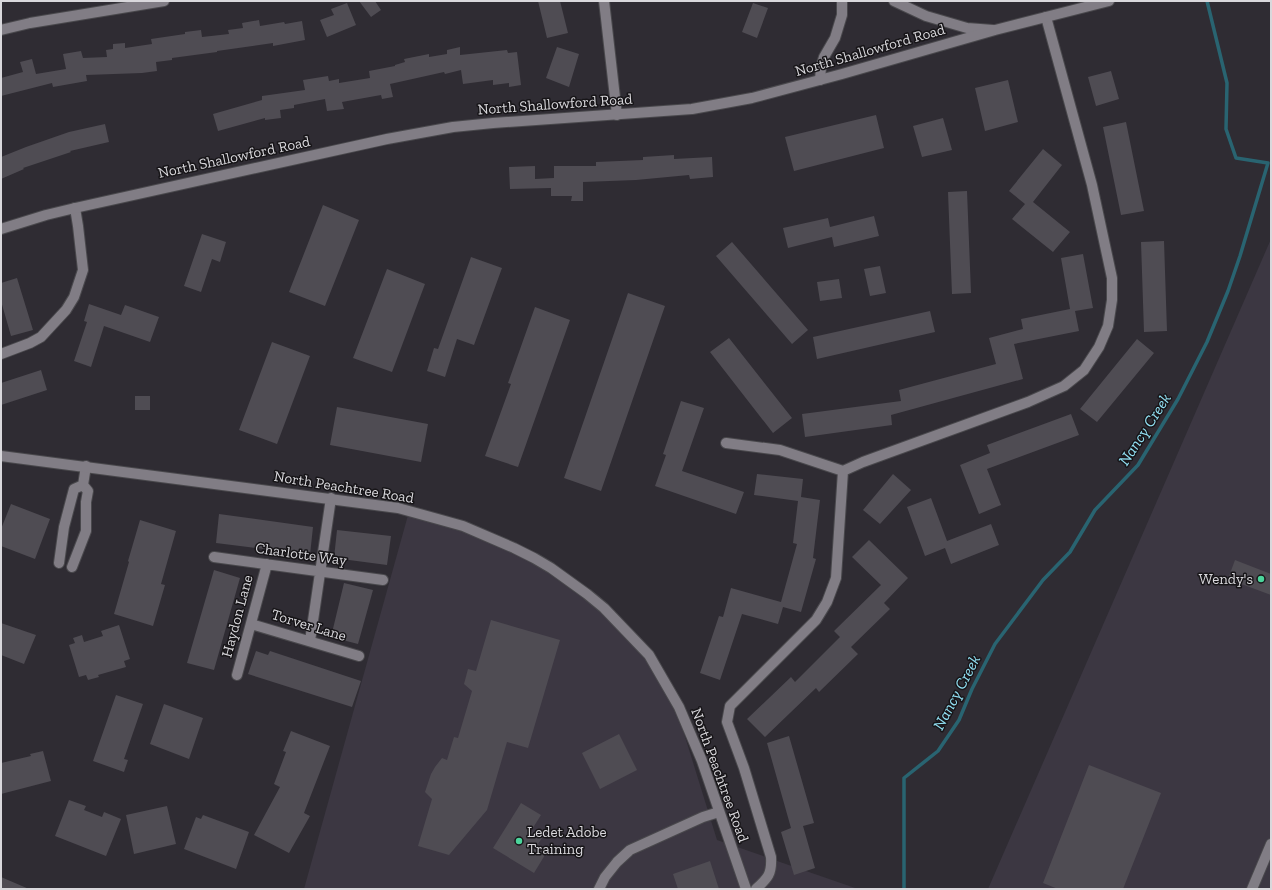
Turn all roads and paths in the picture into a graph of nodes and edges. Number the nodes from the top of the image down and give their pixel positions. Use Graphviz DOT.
graph roads {
  1 [pos="164,1"];
  2 [pos="604,1"];
  3 [pos="842,1"];
  4 [pos="894,1"];
  5 [pos="1109,1"];
  6 [pos="1088,3"];
  7 [pos="1046,17"];
  8 [pos="1,30"];
  9 [pos="995,30"];
  10 [pos="820,80"];
  11 [pos="617,115"];
  12 [pos="75,208"];
  13 [pos="1,229"];
  14 [pos="1,354"];
  15 [pos="726,443"];
  16 [pos="1,456"];
  17 [pos="86,466"];
  18 [pos="843,471"];
  19 [pos="83,485"];
  20 [pos="331,498"];
  21 [pos="214,557"];
  22 [pos="59,563"];
  23 [pos="267,564"];
  24 [pos="72,567"];
  25 [pos="320,571"];
  26 [pos="383,580"];
  27 [pos="251,624"];
  28 [pos="310,641"];
  29 [pos="359,656"];
  30 [pos="237,675"];
  31 [pos="718,812"];
  32 [pos="1271,844"];
  33 [pos="599,889"];
  34 [pos="746,889"];
  35 [pos="756,889"];
  36 [pos="1252,889"];
  1 -- 8 [label="street"];
  2 -- 11 [label="street"];
  3 -- 10 [label="street"];
  4 -- 9 [label="street"];
  5 -- 6 [label="street, North Shallowford Road"];
  6 -- 7 [label="street, North Shallowford Road"];
  7 -- 9 [label="street, North Shallowford Road"];
  7 -- 18 [label="street"];
  9 -- 10 [label="street, North Shallowford Road"];
  10 -- 11 [label="street, North Shallowford Road"];
  11 -- 12 [label="street, North Shallowford Road"];
  12 -- 13 [label="street, North Shallowford Road"];
  12 -- 14 [label="street"];
  15 -- 18 [label="street"];
  16 -- 17 [label="street, North Peachtree Road"];
  17 -- 19 [label="street"];
  17 -- 20 [label="street, North Peachtree Road"];
  18 -- 35 [label="street"];
  19 -- 22 [label="street"];
  19 -- 24 [label="street"];
  20 -- 25 [label="street"];
  20 -- 31 [label="street, North Peachtree Road"];
  21 -- 23 [label="street, Charlotte Way"];
  23 -- 25 [label="street, Charlotte Way"];
  23 -- 27 [label="street, Haydon Lane"];
  25 -- 26 [label="street, Charlotte Way"];
  25 -- 28 [label="street"];
  27 -- 28 [label="street, Torver Lane"];
  27 -- 30 [label="street, Haydon Lane"];
  28 -- 29 [label="street, Torver Lane"];
  31 -- 33 [label="street"];
  31 -- 34 [label="street, North Peachtree Road"];
  32 -- 36 [label="street"];
}
